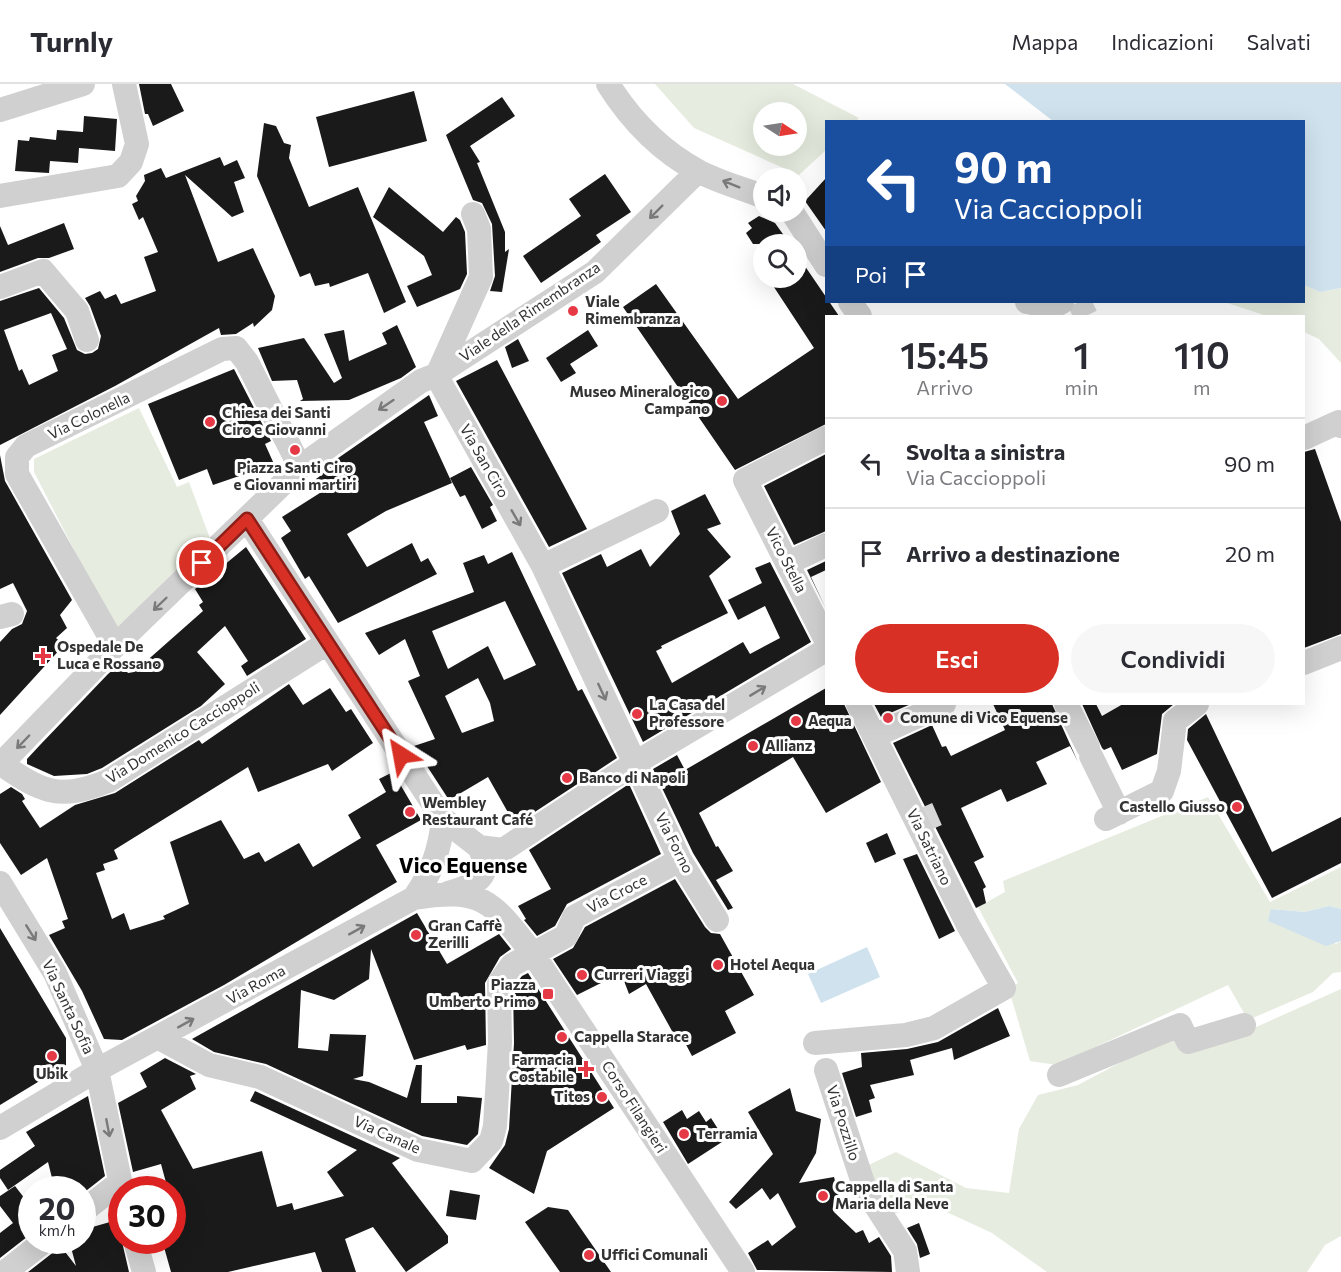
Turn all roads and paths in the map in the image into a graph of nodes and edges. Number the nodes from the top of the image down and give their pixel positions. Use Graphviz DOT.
graph roads {
  1 [pos="83,84"];
  2 [pos="124,84"];
  3 [pos="608,84"];
  4 [pos="0,110"];
  5 [pos="698,171"];
  6 [pos="753,193"];
  7 [pos="0,196"];
  8 [pos="473,214"];
  9 [pos="798,222"];
  10 [pos="825,263"];
  11 [pos="0,287"];
  12 [pos="1031,303"];
  13 [pos="1059,303"];
  14 [pos="87,340"];
  15 [pos="436,375"];
  16 [pos="1341,426"];
  17 [pos="1305,438"];
  18 [pos="825,439"];
  19 [pos="300,467"];
  20 [pos="657,511"];
  21 [pos="247,519"];
  22 [pos="825,545"];
  23 [pos="788,563"];
  24 [pos="543,566"];
  25 [pos="825,638"];
  26 [pos="327,643"];
  27 [pos="115,646"];
  28 [pos="1341,648"];
  29 [pos="825,651"];
  30 [pos="1305,663"];
  31 [pos="858,705"];
  32 [pos="942,705"];
  33 [pos="1066,705"];
  34 [pos="1196,705"];
  35 [pos="874,736"];
  36 [pos="635,763"];
  37 [pos="1,765"];
  38 [pos="443,819"];
  39 [pos="479,847"];
  40 [pos="503,850"];
  41 [pos="680,860"];
  42 [pos="0,883"];
  43 [pos="448,893"];
  44 [pos="414,898"];
  45 [pos="502,914"];
  46 [pos="717,920"];
  47 [pos="533,954"];
  48 [pos="1244,1025"];
  49 [pos="159,1038"];
  50 [pos="815,1043"];
  51 [pos="97,1070"];
  52 [pos="826,1070"];
  53 [pos="1059,1075"];
  54 [pos="0,1128"];
  55 [pos="118,1176"];
  56 [pos="28,1254"];
  57 [pos="139,1254"];
  58 [pos="741,1271"];
  59 [pos="6,1272"];
  60 [pos="144,1272"];
  61 [pos="908,1272"];
  1 -- 4 [label="street"];
  2 -- 7 [label="street"];
  3 -- 5 [label="street"];
  6 -- 5 [label="street, one-way"];
  5 -- 15 [label="street, Viale della Rimembranza, one-way"];
  8 -- 15 [label="street"];
  9 -- 10 [label="street"];
  11 -- 14 [label="street"];
  12 -- 13 [label="street"];
  15 -- 19 [label="street, one-way"];
  15 -- 24 [label="street, Via San Ciro, one-way"];
  16 -- 17 [label="street"];
  18 -- 23 [label="street, Vico Stella"];
  19 -- 21 [label="street"];
  19 -- 27 [label="street, Via Colonella"];
  20 -- 24 [label="street"];
  21 -- 26 [label="street"];
  21 -- 27 [label="street, one-way"];
  22 -- 23 [label="street"];
  23 -- 25 [label="street, Vico Stella"];
  24 -- 36 [label="street, Via San Ciro, one-way"];
  26 -- 37 [label="street, Via Domenico Caccioppoli"];
  26 -- 38 [label="street"];
  27 -- 37 [label="street, one-way"];
  28 -- 30 [label="street"];
  36 -- 29 [label="street, one-way"];
  31 -- 35 [label="street, Via Satriano"];
  32 -- 35 [label="street"];
  33 -- 34 [label="street"];
  35 -- 50 [label="street, Via Satriano"];
  36 -- 40 [label="street"];
  36 -- 41 [label="street, Via Forno"];
  38 -- 39 [label="street"];
  38 -- 44 [label="street"];
  39 -- 40 [label="street"];
  39 -- 43 [label="street"];
  40 -- 45 [label="street"];
  41 -- 46 [label="street, Via Forno"];
  41 -- 47 [label="street, Via Croce"];
  42 -- 51 [label="street, Via Santa Sofia, one-way"];
  43 -- 44 [label="street"];
  43 -- 45 [label="street"];
  49 -- 44 [label="street, Via Roma, one-way"];
  45 -- 47 [label="street, Corso Filangieri"];
  47 -- 49 [label="street, Via Canale"];
  47 -- 58 [label="street, Corso Filangieri"];
  48 -- 53 [label="street"];
  49 -- 51 [label="street, Via Roma"];
  51 -- 54 [label="street, Via Roma"];
  51 -- 55 [label="street, Via Santa Sofia, one-way"];
  52 -- 61 [label="street, Via Pozzillo"];
  56 -- 59 [label="street"];
  57 -- 60 [label="street"];
}
